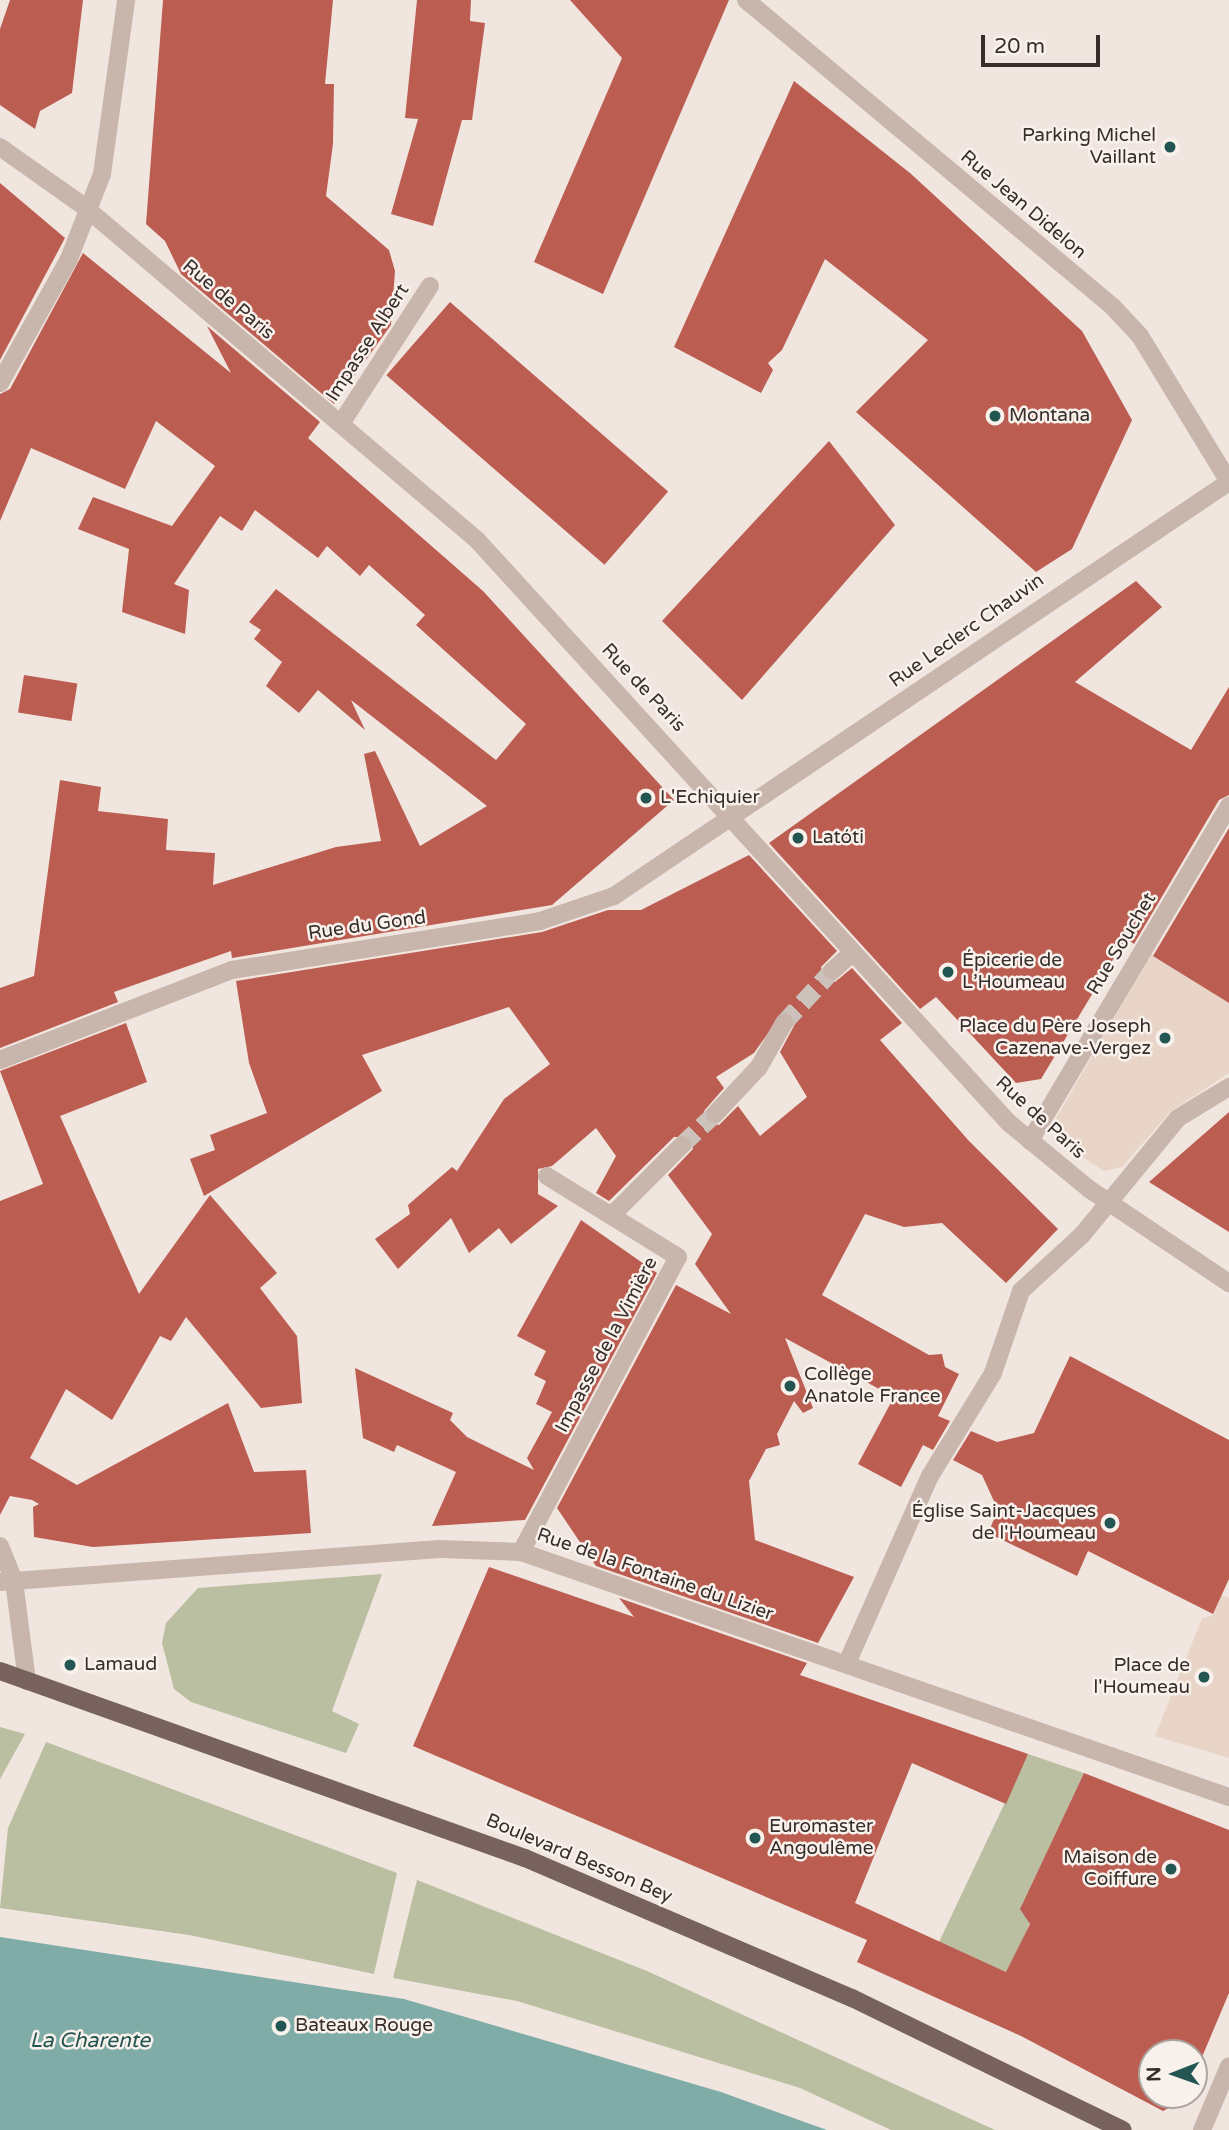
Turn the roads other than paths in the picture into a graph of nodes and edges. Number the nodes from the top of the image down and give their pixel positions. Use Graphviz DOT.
graph roads {
  1 [pos="126,0"];
  2 [pos="746,0"];
  3 [pos="0,147"];
  4 [pos="86,208"];
  5 [pos="430,286"];
  6 [pos="0,383"];
  7 [pos="342,422"];
  8 [pos="1229,482"];
  9 [pos="1229,806"];
  10 [pos="732,821"];
  11 [pos="851,954"];
  12 [pos="832,971"];
  13 [pos="784,1023"];
  14 [pos="0,1060"];
  15 [pos="1229,1087"];
  16 [pos="715,1114"];
  17 [pos="1030,1141"];
  18 [pos="682,1145"];
  19 [pos="547,1176"];
  20 [pos="1109,1202"];
  21 [pos="612,1215"];
  22 [pos="1229,1283"];
  23 [pos="0,1546"];
  24 [pos="521,1552"];
  25 [pos="7,1581"];
  26 [pos="847,1663"];
  27 [pos="0,1671"];
  28 [pos="27,1681"];
  29 [pos="1229,1797"];
  30 [pos="1229,2066"];
  31 [pos="1123,2130"];
  32 [pos="1202,2130"];
  1 -- 4 [label="street"];
  2 -- 8 [label="street, Rue Jean Didelon"];
  3 -- 4 [label="street, Rue de Paris"];
  4 -- 6 [label="street"];
  4 -- 7 [label="street, Rue de Paris"];
  5 -- 7 [label="street, Impasse Albert"];
  7 -- 10 [label="street, Rue de Paris"];
  8 -- 10 [label="street, Rue Leclerc Chauvin"];
  9 -- 17 [label="street, Rue Souchet"];
  10 -- 11 [label="street, Rue de Paris"];
  10 -- 14 [label="street, Rue du Gond"];
  11 -- 12 [label="street"];
  11 -- 17 [label="street, Rue de Paris"];
  13 -- 16 [label="street"];
  15 -- 20 [label="street"];
  17 -- 20 [label="street, Rue de Paris"];
  18 -- 21 [label="street"];
  19 -- 21 [label="street, Impasse de la Vimière"];
  20 -- 22 [label="street, Rue de Paris"];
  20 -- 26 [label="street"];
  21 -- 24 [label="street, Impasse de la Vimière"];
  23 -- 25 [label="street"];
  24 -- 25 [label="street, Rue de la Fontaine du Lizier"];
  24 -- 26 [label="street, Rue de la Fontaine du Lizier"];
  25 -- 28 [label="street"];
  26 -- 29 [label="street, Rue de la Fontaine du Lizier"];
  27 -- 28 [label="main road, Boulevard Besson Bey"];
  28 -- 31 [label="main road, Boulevard Besson Bey"];
  30 -- 32 [label="street"];
}
